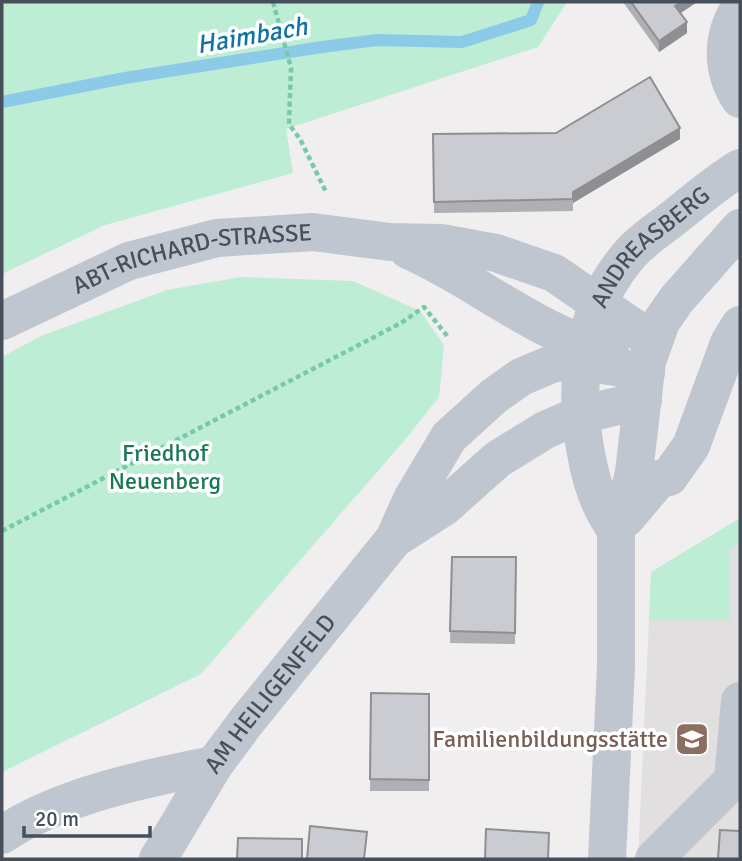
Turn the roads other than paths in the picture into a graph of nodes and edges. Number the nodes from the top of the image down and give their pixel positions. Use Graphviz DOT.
graph roads {
  1 [pos="740,7"];
  2 [pos="740,99"];
  3 [pos="740,168"];
  4 [pos="740,228"];
  5 [pos="390,242"];
  6 [pos="597,303"];
  7 [pos="2,321"];
  8 [pos="740,325"];
  9 [pos="585,354"];
  10 [pos="647,368"];
  11 [pos="580,415"];
  12 [pos="616,530"];
  13 [pos="394,539"];
  14 [pos="740,701"];
  15 [pos="214,765"];
  16 [pos="737,780"];
  17 [pos="2,835"];
  18 [pos="158,859"];
  19 [pos="607,859"];
  20 [pos="654,859"];
  1 -- 2 [label="street"];
  3 -- 6 [label="street, ANDREASBERG"];
  4 -- 10 [label="street, ANDREASBERG"];
  5 -- 6 [label="street, ABT-RICHARD-STRASSE"];
  5 -- 7 [label="street, ABT-RICHARD-STRASSE"];
  5 -- 9 [label="street, ABT-RICHARD-STRASSE"];
  6 -- 9 [label="street, ANDREASBERG"];
  6 -- 10 [label="street, ABT-RICHARD-STRASSE"];
  8 -- 12 [label="street"];
  9 -- 10 [label="street, AM HEILIGENFELD"];
  9 -- 11 [label="street, ANDREASBERG"];
  9 -- 13 [label="street, AM HEILIGENFELD"];
  10 -- 11 [label="street, AM HEILIGENFELD"];
  10 -- 12 [label="street"];
  11 -- 12 [label="street, ANDREASBERG"];
  11 -- 13 [label="street, AM HEILIGENFELD"];
  12 -- 19 [label="street"];
  13 -- 15 [label="street, AM HEILIGENFELD"];
  14 -- 16 [label="street"];
  15 -- 17 [label="street"];
  15 -- 18 [label="street, AM HEILIGENFELD"];
  16 -- 20 [label="street"];
}
